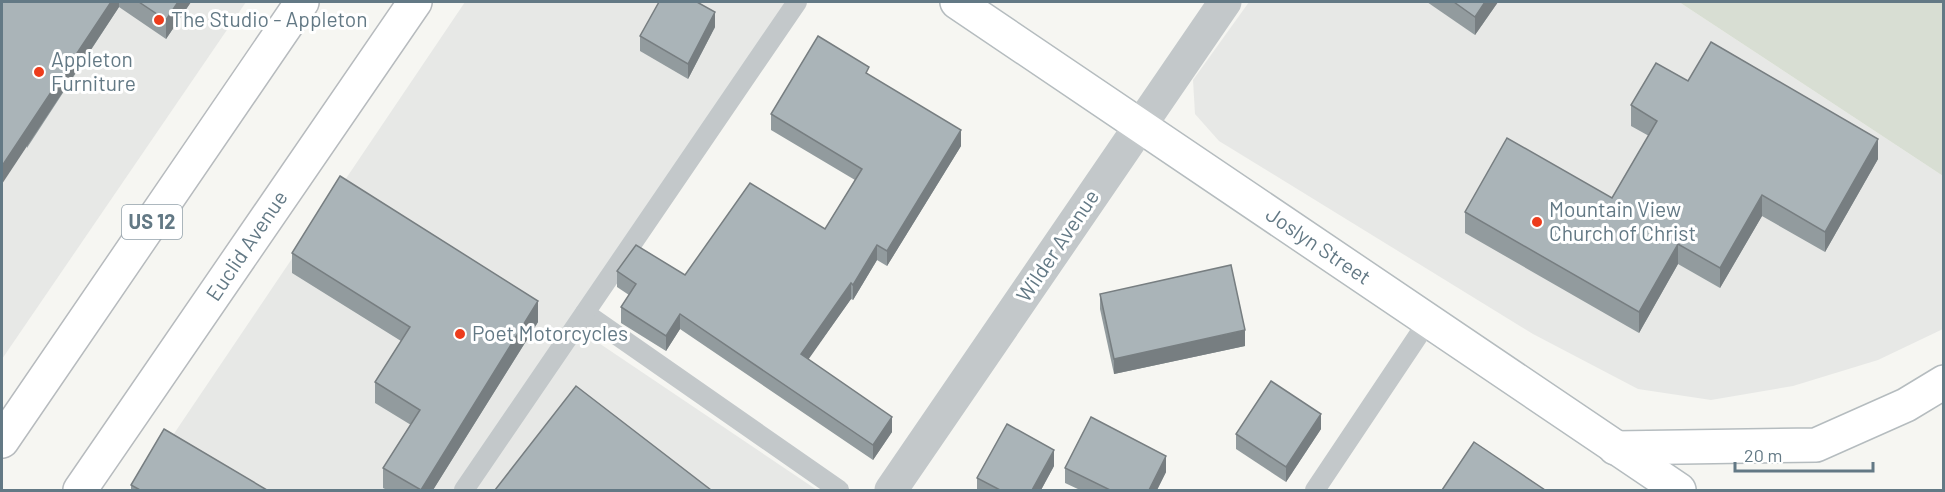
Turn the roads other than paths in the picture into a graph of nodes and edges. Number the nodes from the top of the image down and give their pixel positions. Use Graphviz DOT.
graph roads {
  1 [pos="302,2"];
  2 [pos="415,2"];
  3 [pos="797,2"];
  4 [pos="957,2"];
  5 [pos="1225,2"];
  6 [pos="1140,126"];
  7 [pos="585,313"];
  8 [pos="1428,321"];
  9 [pos="1942,386"];
  10 [pos="2,441"];
  11 [pos="1615,448"];
  12 [pos="80,490"];
  13 [pos="464,490"];
  14 [pos="839,490"];
  15 [pos="891,490"];
  16 [pos="1315,490"];
  17 [pos="1679,490"];
  1 -- 10 [label="main road, US 12"];
  2 -- 12 [label="main road, Euclid Avenue"];
  3 -- 7 [label="lane"];
  4 -- 6 [label="main road, Joslyn Street"];
  5 -- 6 [label="street, Wilder Avenue"];
  6 -- 8 [label="main road, Joslyn Street"];
  6 -- 15 [label="street, Wilder Avenue"];
  7 -- 13 [label="lane"];
  7 -- 14 [label="lane"];
  8 -- 11 [label="main road, Joslyn Street"];
  8 -- 16 [label="lane"];
  9 -- 11 [label="main road"];
  11 -- 17 [label="main road, Joslyn Street"];
}
